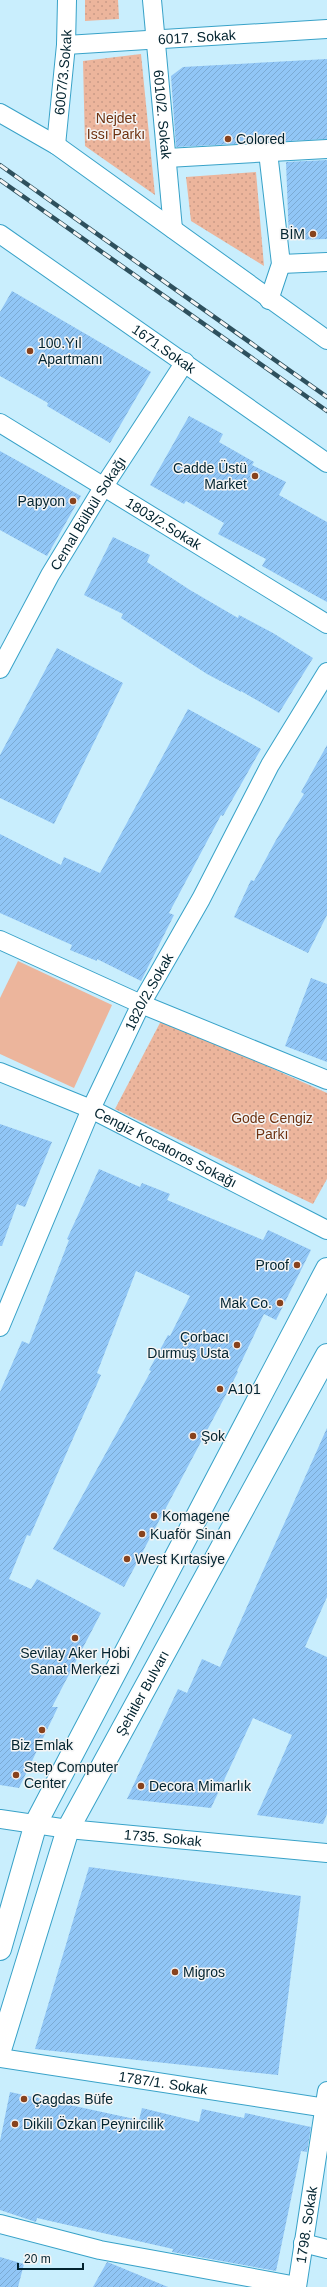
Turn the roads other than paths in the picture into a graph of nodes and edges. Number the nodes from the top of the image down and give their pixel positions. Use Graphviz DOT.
graph roads {
  1 [pos="66,0"];
  2 [pos="152,0"];
  3 [pos="327,29"];
  4 [pos="156,39"];
  5 [pos="66,45"];
  6 [pos="0,113"];
  7 [pos="56,145"];
  8 [pos="327,149"];
  9 [pos="268,152"];
  10 [pos="167,158"];
  11 [pos="173,229"];
  12 [pos="0,234"];
  13 [pos="327,262"];
  14 [pos="281,264"];
  15 [pos="269,300"];
  16 [pos="327,340"];
  17 [pos="185,362"];
  18 [pos="0,423"];
  19 [pos="327,462"];
  20 [pos="104,486"];
  21 [pos="327,624"];
  22 [pos="0,669"];
  23 [pos="327,672"];
  24 [pos="0,940"];
  25 [pos="141,1004"];
  26 [pos="0,1072"];
  27 [pos="327,1080"];
  28 [pos="91,1109"];
  29 [pos="327,1230"];
  30 [pos="327,1268"];
  31 [pos="0,1327"];
  32 [pos="327,1354"];
  33 [pos="0,1819"];
  34 [pos="36,1823"];
  35 [pos="68,1829"];
  36 [pos="327,1853"];
  37 [pos="0,1949"];
  38 [pos="0,2050"];
  39 [pos="0,2058"];
  40 [pos="326,2102"];
  41 [pos="0,2224"];
  42 [pos="303,2243"];
  43 [pos="327,2249"];
  44 [pos="297,2286"];
  1 -- 5 [label="street, 6007/3.Sokak"];
  2 -- 4 [label="street, 6010/2. Sokak"];
  3 -- 4 [label="street, 6017. Sokak"];
  4 -- 5 [label="street, 6017. Sokak"];
  4 -- 10 [label="street, 6010/2. Sokak"];
  5 -- 7 [label="street, 6007/3.Sokak"];
  6 -- 7 [label="street"];
  7 -- 11 [label="street"];
  8 -- 9 [label="street"];
  9 -- 10 [label="street"];
  9 -- 14 [label="street"];
  10 -- 11 [label="street, 6010/2. Sokak"];
  11 -- 15 [label="street"];
  12 -- 17 [label="street, 1671.Sokak"];
  13 -- 14 [label="street"];
  14 -- 15 [label="street"];
  15 -- 16 [label="street"];
  17 -- 19 [label="street, 1671.Sokak"];
  17 -- 20 [label="street, Cemal Bülbül Sokağı"];
  18 -- 20 [label="street, 1803/2.Sokak"];
  20 -- 21 [label="street, 1803/2.Sokak"];
  20 -- 22 [label="street, Cemal Bülbül Sokağı"];
  23 -- 25 [label="street, 1820/2.Sokak"];
  24 -- 25 [label="street"];
  25 -- 27 [label="street"];
  25 -- 28 [label="street, 1820/2.Sokak"];
  26 -- 28 [label="street, Cengiz Kocatoros Sokağı"];
  28 -- 29 [label="street, Cengiz Kocatoros Sokağı"];
  28 -- 31 [label="street, 1820/2.Sokak"];
  30 -- 34 [label="street"];
  32 -- 35 [label="street, Şehitler Bulvarı"];
  33 -- 34 [label="street, 1735. Sokak"];
  34 -- 35 [label="street, 1735. Sokak"];
  34 -- 37 [label="street"];
  35 -- 36 [label="street, 1735. Sokak"];
  35 -- 38 [label="street, Şehitler Bulvarı"];
  39 -- 40 [label="street, 1787/1. Sokak"];
  40 -- 42 [label="street, 1798. Sokak"];
  41 -- 44 [label="street"];
  42 -- 43 [label="street"];
  42 -- 44 [label="street, 1798. Sokak"];
}
